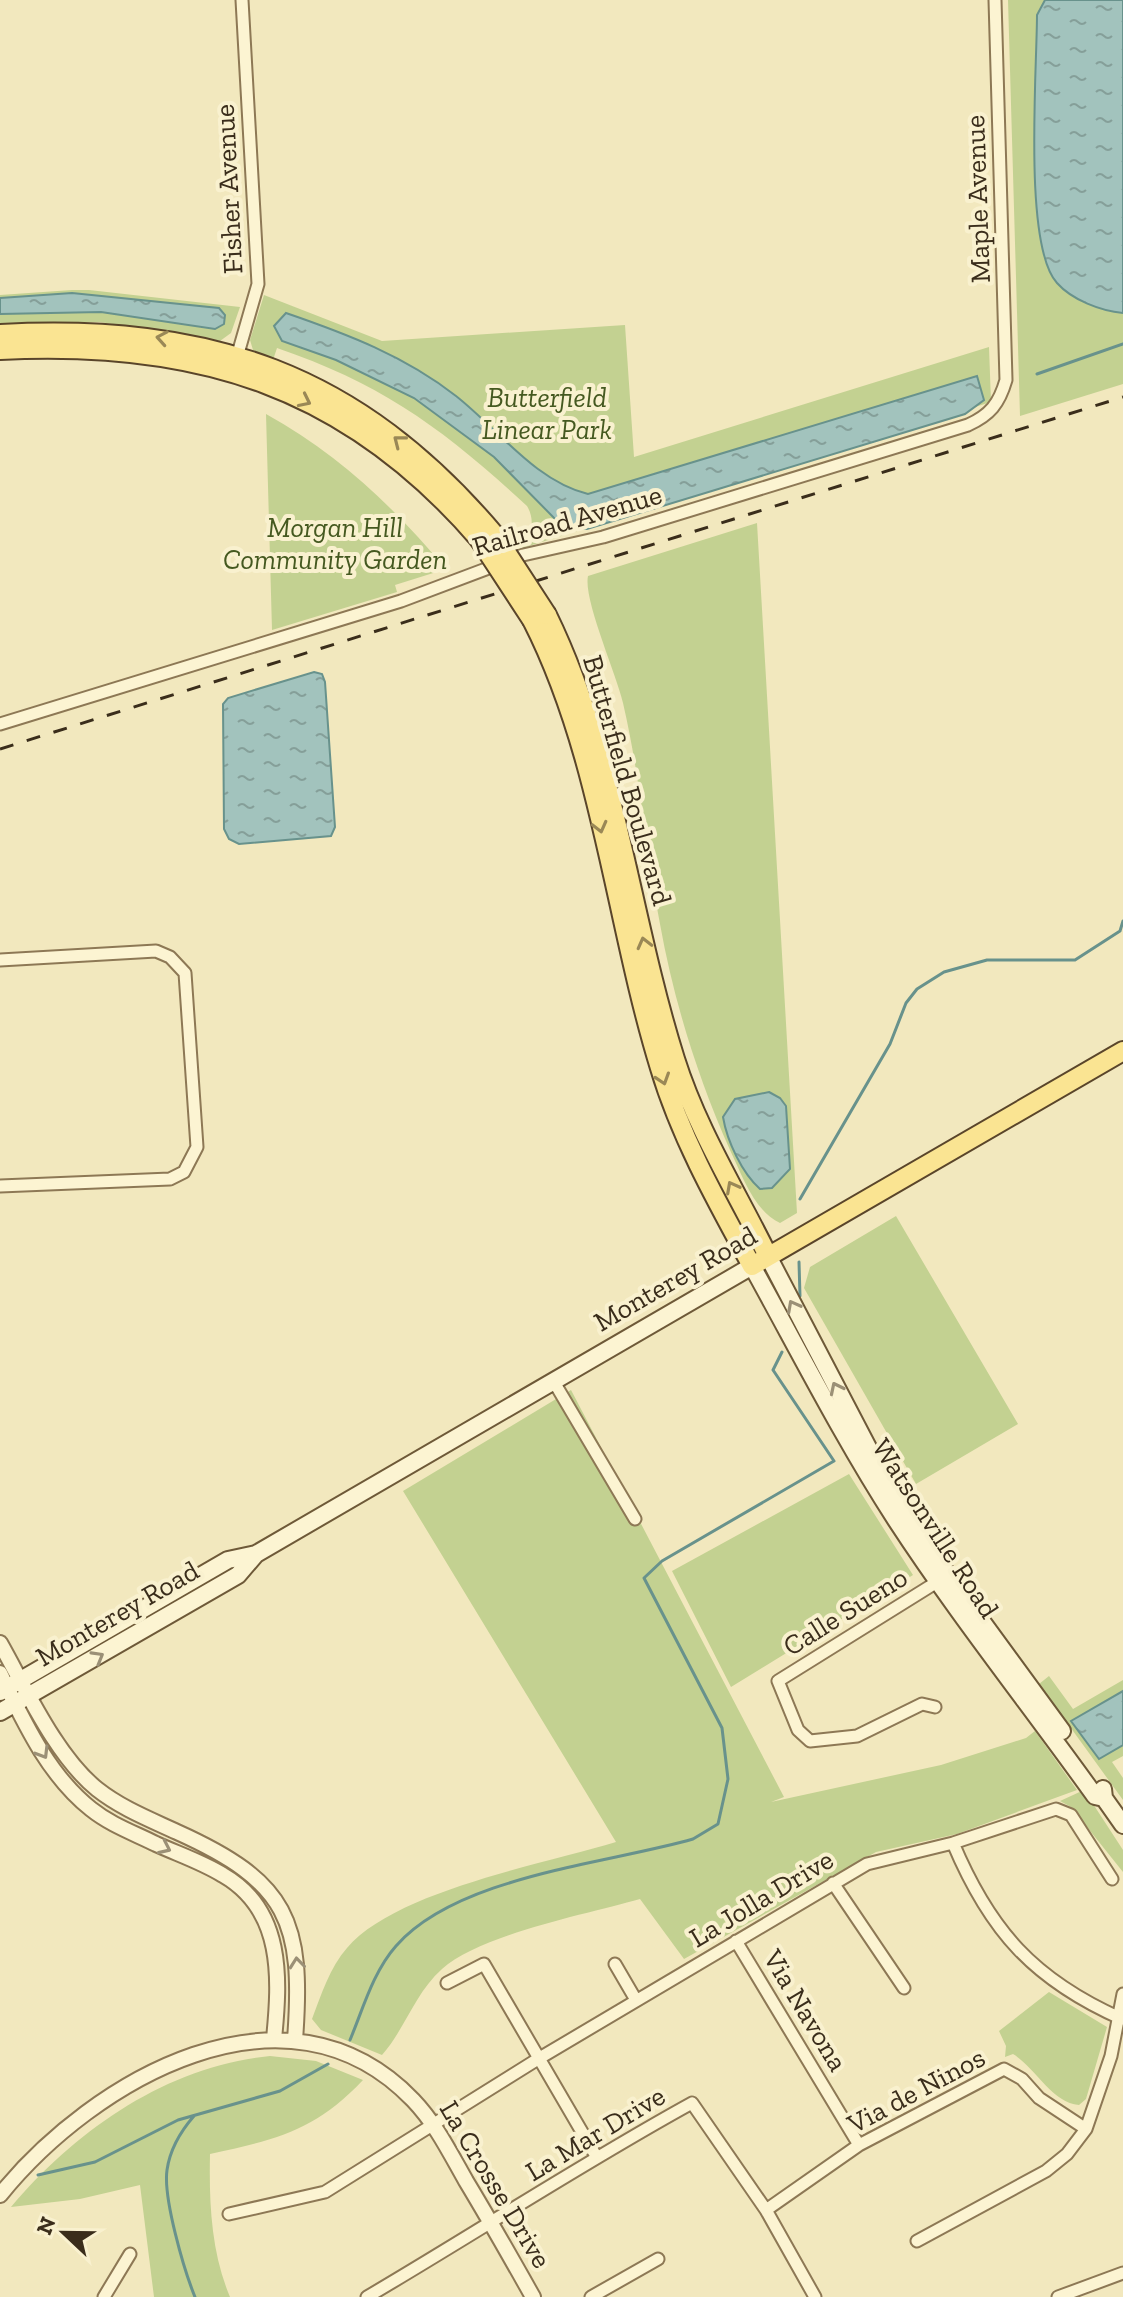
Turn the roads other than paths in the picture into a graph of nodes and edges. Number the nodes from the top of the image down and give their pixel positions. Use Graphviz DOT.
graph roads {
  1 [pos="242,0"];
  2 [pos="995,0"];
  3 [pos="0,334"];
  4 [pos="0,350"];
  5 [pos="235,364"];
  6 [pos="1001,397"];
  7 [pos="0,724"];
  8 [pos="0,960"];
  9 [pos="1123,1051"];
  10 [pos="0,1186"];
  11 [pos="760,1261"];
  12 [pos="554,1382"];
  13 [pos="635,1519"];
  14 [pos="937,1582"];
  15 [pos="0,1643"];
  16 [pos="12,1689"];
  17 [pos="935,1707"];
  18 [pos="0,1712"];
  19 [pos="1057,1734"];
  20 [pos="1123,1825"];
  21 [pos="953,1843"];
  22 [pos="1112,1879"];
  23 [pos="833,1883"];
  24 [pos="736,1941"];
  25 [pos="615,1964"];
  26 [pos="447,1983"];
  27 [pos="904,1988"];
  28 [pos="1123,1994"];
  29 [pos="636,2000"];
  30 [pos="1122,2017"];
  31 [pos="274,2039"];
  32 [pos="295,2040"];
  33 [pos="538,2059"];
  34 [pos="434,2124"];
  35 [pos="1086,2129"];
  36 [pos="859,2145"];
  37 [pos="596,2156"];
  38 [pos="0,2195"];
  39 [pos="766,2210"];
  40 [pos="229,2214"];
  41 [pos="491,2224"];
  42 [pos="917,2241"];
  43 [pos="130,2254"];
  44 [pos="658,2259"];
  45 [pos="1121,2278"];
  46 [pos="104,2297"];
  47 [pos="367,2297"];
  48 [pos="533,2297"];
  49 [pos="591,2297"];
  50 [pos="815,2297"];
  51 [pos="1058,2297"];
  1 -- 5 [label="street, Fisher Avenue"];
  2 -- 6 [label="street, Maple Avenue"];
  5 -- 3 [label="main road, Butterfield Boulevard, one-way"];
  4 -- 5 [label="main road, Butterfield Boulevard"];
  5 -- 11 [label="main road, Butterfield Boulevard, bridge"];
  6 -- 7 [label="street, Railroad Avenue"];
  8 -- 10 [label="street"];
  9 -- 11 [label="main road, Monterey Road"];
  11 -- 12 [label="main road, Monterey Road"];
  11 -- 14 [label="main road, Watsonville Road"];
  19 -- 11 [label="main road, Watsonville Road, one-way"];
  12 -- 13 [label="street"];
  12 -- 16 [label="main road, Monterey Road"];
  14 -- 17 [label="street, Calle Sueno"];
  14 -- 19 [label="main road, Watsonville Road"];
  15 -- 16 [label="street"];
  16 -- 18 [label="main road, Monterey Road"];
  16 -- 31 [label="street, one-way"];
  32 -- 16 [label="street, one-way"];
  19 -- 20 [label="main road, Watsonville Road"];
  21 -- 22 [label="street, La Jolla Drive"];
  21 -- 23 [label="street, La Jolla Drive"];
  21 -- 30 [label="street"];
  23 -- 24 [label="street, La Jolla Drive"];
  23 -- 27 [label="street"];
  24 -- 29 [label="street, La Jolla Drive"];
  24 -- 36 [label="street, Via Navona"];
  25 -- 29 [label="street"];
  26 -- 33 [label="street"];
  28 -- 30 [label="street"];
  29 -- 33 [label="street, La Jolla Drive"];
  30 -- 35 [label="street"];
  31 -- 32 [label="street, La Crosse Drive"];
  31 -- 38 [label="street, La Crosse Drive"];
  32 -- 34 [label="street, La Crosse Drive"];
  33 -- 34 [label="street, La Jolla Drive"];
  33 -- 37 [label="street"];
  34 -- 40 [label="street, La Jolla Drive"];
  34 -- 41 [label="street, La Crosse Drive"];
  35 -- 36 [label="street, Via de Ninos"];
  35 -- 42 [label="street"];
  36 -- 39 [label="street, Via de Ninos"];
  37 -- 39 [label="street, La Mar Drive"];
  37 -- 41 [label="street, La Mar Drive"];
  39 -- 50 [label="street, La Mar Drive"];
  41 -- 47 [label="street, La Mar Drive"];
  41 -- 48 [label="street, La Crosse Drive"];
  43 -- 46 [label="street"];
  44 -- 49 [label="street"];
  45 -- 51 [label="street"];
}
